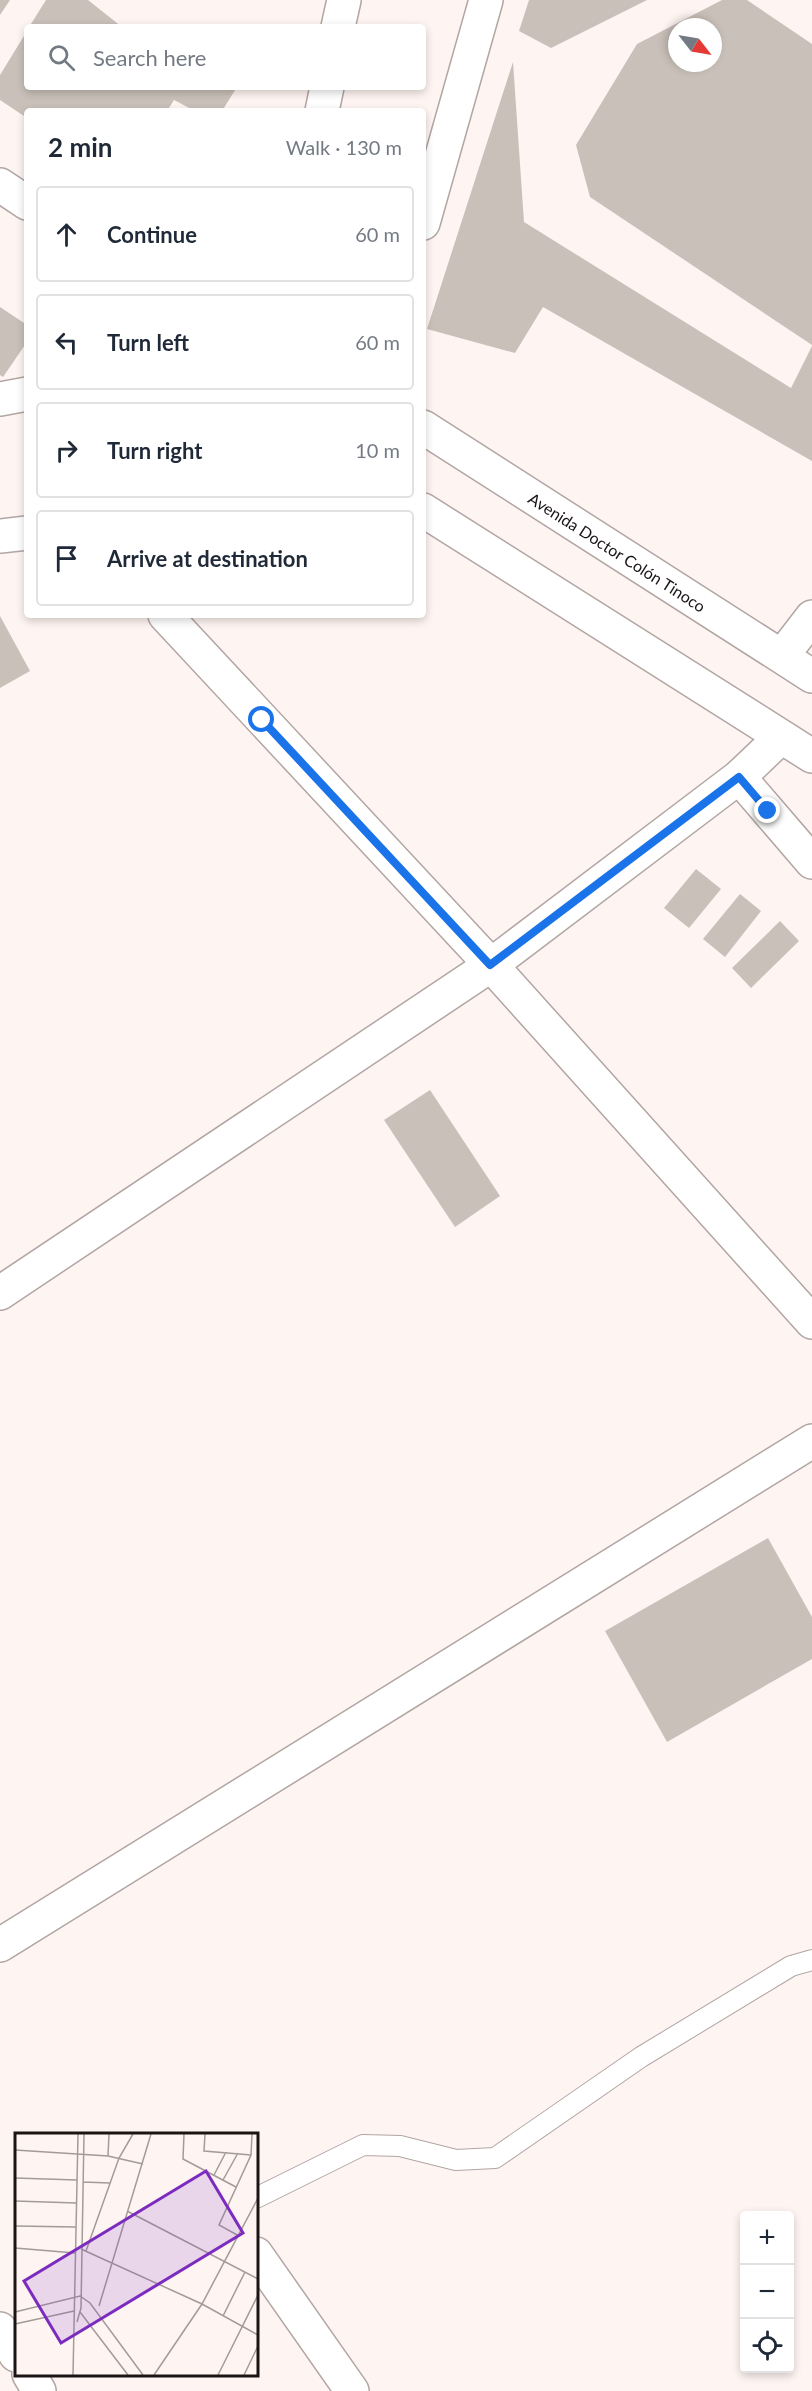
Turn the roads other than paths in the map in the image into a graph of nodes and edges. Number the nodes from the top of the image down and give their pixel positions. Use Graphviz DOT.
graph roads {
  1 [pos="344,0"];
  2 [pos="486,0"];
  3 [pos="339,24"];
  4 [pos="326,90"];
  5 [pos="323,108"];
  6 [pos="0,185"];
  7 [pos="24,201"];
  8 [pos="426,212"];
  9 [pos="24,395"];
  10 [pos="0,399"];
  11 [pos="426,429"];
  12 [pos="426,512"];
  13 [pos="24,533"];
  14 [pos="0,536"];
  15 [pos="812,617"];
  16 [pos="168,618"];
  17 [pos="782,656"];
  18 [pos="812,675"];
  19 [pos="781,736"];
  20 [pos="812,756"];
  21 [pos="739,777"];
  22 [pos="812,861"];
  23 [pos="490,965"];
  24 [pos="0,1293"];
  25 [pos="812,1323"];
  26 [pos="812,1441"];
  27 [pos="0,1945"];
  28 [pos="812,1960"];
  29 [pos="258,2197"];
  30 [pos="258,2257"];
  31 [pos="29,2376"];
  32 [pos="39,2391"];
  33 [pos="352,2391"];
  1 -- 3 [label="street"];
  2 -- 8 [label="street"];
  4 -- 5 [label="street"];
  6 -- 7 [label="street"];
  9 -- 10 [label="street"];
  11 -- 17 [label="street, Avenida Doctor Colón Tinoco"];
  12 -- 19 [label="street"];
  13 -- 14 [label="street"];
  15 -- 17 [label="street"];
  16 -- 23 [label="street"];
  17 -- 18 [label="street, Avenida Doctor Colón Tinoco"];
  19 -- 20 [label="street"];
  19 -- 21 [label="street"];
  21 -- 22 [label="street"];
  21 -- 23 [label="street"];
  23 -- 24 [label="street"];
  23 -- 25 [label="street"];
  26 -- 27 [label="street"];
  28 -- 29 [label="lane"];
  30 -- 33 [label="street"];
  31 -- 32 [label="street"];
}
